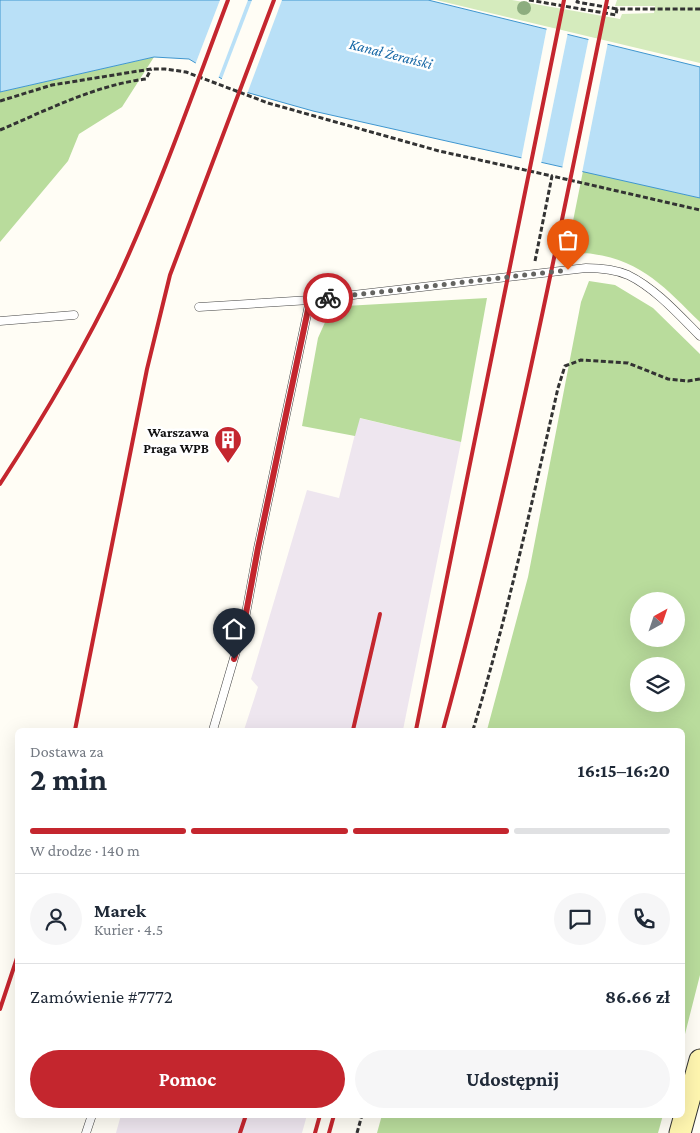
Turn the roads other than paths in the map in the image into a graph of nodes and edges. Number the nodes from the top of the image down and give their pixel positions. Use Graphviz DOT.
graph roads {
  1 [pos="310,300"];
  2 [pos="199,308"];
  3 [pos="74,315"];
  4 [pos="0,321"];
  5 [pos="700,336"];
  6 [pos="214,728"];
  7 [pos="700,1060"];
  8 [pos="685,1115"];
  9 [pos="91,1118"];
  10 [pos="684,1118"];
  11 [pos="86,1133"];
  12 [pos="680,1133"];
  1 -- 2 [label="lane"];
  1 -- 5 [label="lane"];
  1 -- 6 [label="lane"];
  3 -- 4 [label="lane"];
  7 -- 8 [label="main road"];
  9 -- 11 [label="lane"];
  10 -- 12 [label="main road"];
}
